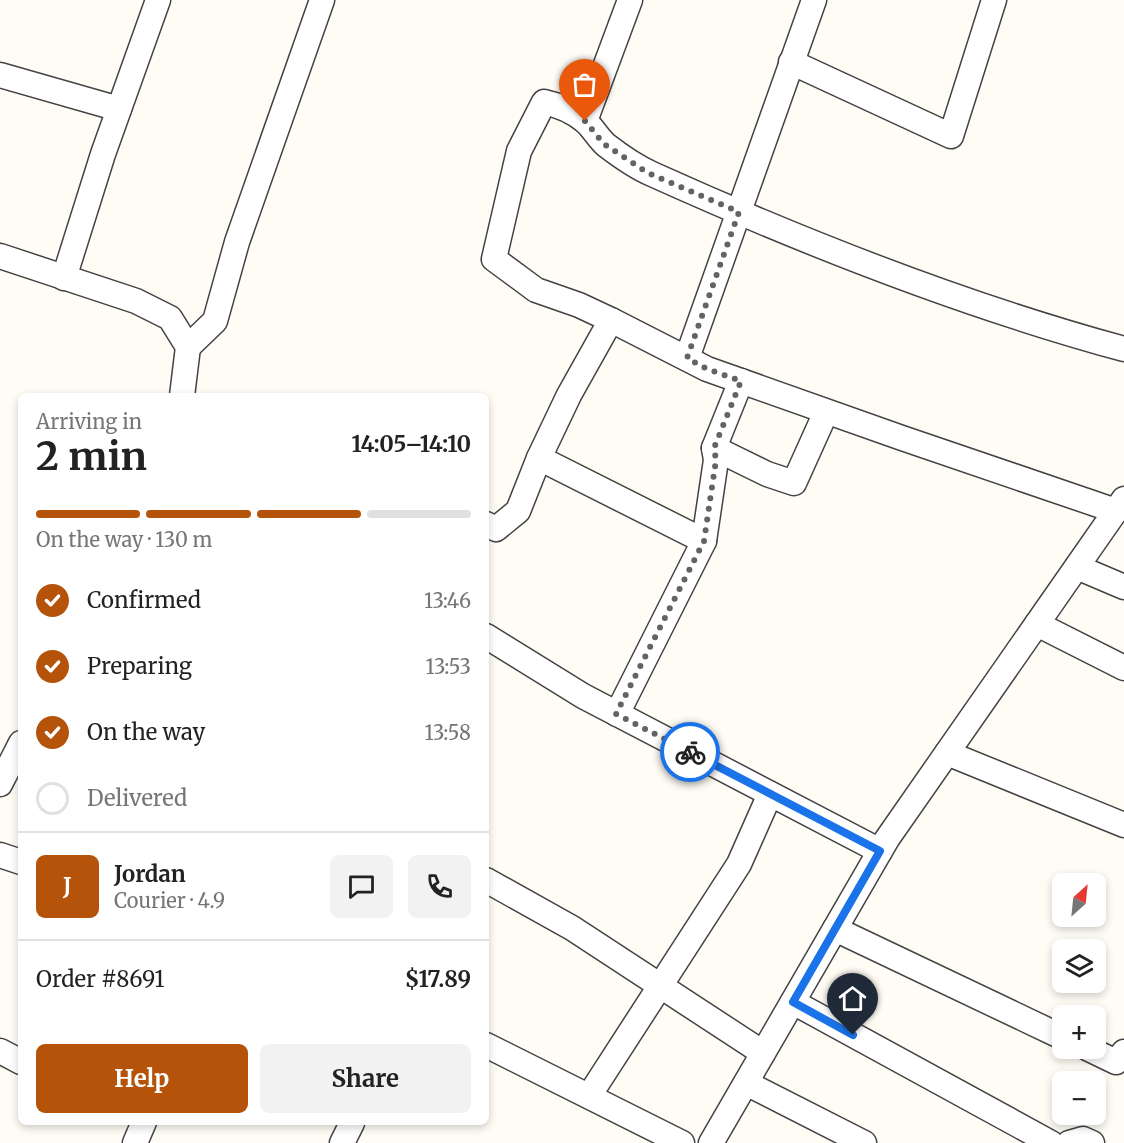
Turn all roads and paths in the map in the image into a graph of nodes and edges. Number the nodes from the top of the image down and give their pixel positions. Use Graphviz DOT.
graph roads {
  1 [pos="158,0"];
  2 [pos="322,0"];
  3 [pos="630,0"];
  4 [pos="814,0"];
  5 [pos="994,0"];
  6 [pos="791,62"];
  7 [pos="0,75"];
  8 [pos="119,109"];
  9 [pos="585,121"];
  10 [pos="739,212"];
  11 [pos="0,256"];
  12 [pos="64,278"];
  13 [pos="611,320"];
  14 [pos="188,347"];
  15 [pos="1124,349"];
  16 [pos="687,358"];
  17 [pos="741,381"];
  18 [pos="185,393"];
  19 [pos="826,412"];
  20 [pos="714,448"];
  21 [pos="539,458"];
  22 [pos="1120,505"];
  23 [pos="489,526"];
  24 [pos="704,541"];
  25 [pos="1077,567"];
  26 [pos="1124,587"];
  27 [pos="1037,624"];
  28 [pos="489,638"];
  29 [pos="1124,668"];
  30 [pos="616,714"];
  31 [pos="18,749"];
  32 [pos="947,753"];
  33 [pos="0,784"];
  34 [pos="770,794"];
  35 [pos="1124,825"];
  36 [pos="880,851"];
  37 [pos="0,855"];
  38 [pos="18,861"];
  39 [pos="489,882"];
  40 [pos="835,930"];
  41 [pos="662,987"];
  42 [pos="793,1002"];
  43 [pos="1052,1031"];
  44 [pos="489,1046"];
  45 [pos="0,1051"];
  46 [pos="1124,1052"];
  47 [pos="763,1053"];
  48 [pos="1106,1057"];
  49 [pos="18,1060"];
  50 [pos="746,1083"];
  51 [pos="589,1096"];
  52 [pos="143,1125"];
  53 [pos="860,1142"];
  54 [pos="135,1143"];
  55 [pos="682,1143"];
  56 [pos="711,1143"];
  57 [pos="1052,1143"];
  58 [pos="1070,1143"];
  59 [pos="1092,1143"];
  1 -- 8 [label="street"];
  2 -- 14 [label="street"];
  3 -- 9 [label="street"];
  4 -- 6 [label="street"];
  5 -- 6 [label="street"];
  6 -- 10 [label="street"];
  7 -- 8 [label="street"];
  8 -- 12 [label="street"];
  9 -- 10 [label="street"];
  9 -- 13 [label="street"];
  10 -- 15 [label="street"];
  10 -- 16 [label="street"];
  11 -- 12 [label="street"];
  12 -- 14 [label="street"];
  13 -- 16 [label="street"];
  13 -- 21 [label="street"];
  14 -- 18 [label="street"];
  16 -- 17 [label="street"];
  17 -- 19 [label="street"];
  17 -- 20 [label="street"];
  19 -- 20 [label="street"];
  19 -- 22 [label="street"];
  20 -- 24 [label="street"];
  21 -- 23 [label="street"];
  21 -- 24 [label="street"];
  22 -- 25 [label="street"];
  24 -- 30 [label="street"];
  25 -- 26 [label="street"];
  25 -- 27 [label="street"];
  27 -- 29 [label="street"];
  27 -- 32 [label="street"];
  28 -- 30 [label="street"];
  30 -- 34 [label="street"];
  31 -- 33 [label="street"];
  32 -- 35 [label="street"];
  32 -- 36 [label="street"];
  34 -- 36 [label="street"];
  34 -- 41 [label="street"];
  36 -- 40 [label="street"];
  37 -- 38 [label="street"];
  39 -- 41 [label="street"];
  40 -- 42 [label="street"];
  40 -- 43 [label="street"];
  41 -- 47 [label="street"];
  41 -- 51 [label="street"];
  42 -- 47 [label="street"];
  42 -- 57 [label="street"];
  44 -- 51 [label="street"];
  45 -- 49 [label="street"];
  46 -- 48 [label="street"];
  47 -- 50 [label="street"];
  50 -- 53 [label="street"];
  50 -- 56 [label="street"];
  51 -- 55 [label="street"];
  52 -- 54 [label="street"];
  58 -- 59 [label="street"];
}
